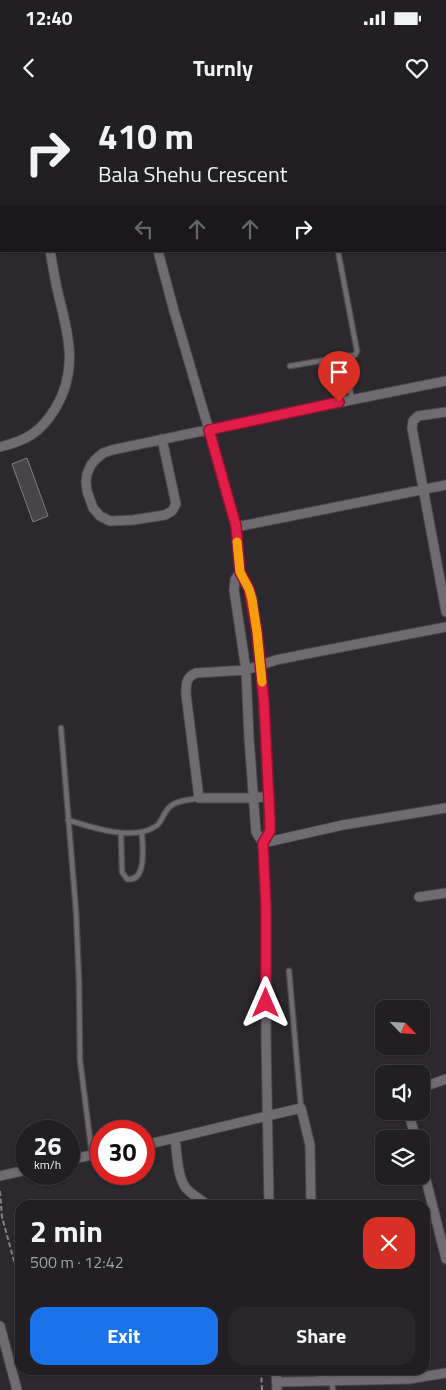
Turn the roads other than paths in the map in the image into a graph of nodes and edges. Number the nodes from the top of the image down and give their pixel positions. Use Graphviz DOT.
graph roads {
  1 [pos="50,252"];
  2 [pos="158,252"];
  3 [pos="338,252"];
  4 [pos="344,357"];
  5 [pos="290,366"];
  6 [pos="446,381"];
  7 [pos="352,400"];
  8 [pos="446,412"];
  9 [pos="209,430"];
  10 [pos="162,439"];
  11 [pos="0,447"];
  12 [pos="446,485"];
  13 [pos="424,489"];
  14 [pos="236,526"];
  15 [pos="446,553"];
  16 [pos="436,554"];
  17 [pos="240,572"];
  18 [pos="446,612"];
  19 [pos="446,627"];
  20 [pos="261,665"];
  21 [pos="246,670"];
  22 [pos="61,728"];
  23 [pos="269,796"];
  24 [pos="199,798"];
  25 [pos="253,798"];
  26 [pos="446,808"];
  27 [pos="68,820"];
  28 [pos="142,832"];
  29 [pos="122,833"];
  30 [pos="263,843"];
  31 [pos="446,893"];
  32 [pos="419,896"];
  33 [pos="289,971"];
  34 [pos="446,1079"];
  35 [pos="430,1085"];
  36 [pos="301,1108"];
  37 [pos="268,1116"];
  38 [pos="91,1120"];
  39 [pos="175,1138"];
  40 [pos="155,1143"];
  41 [pos="15,1173"];
  42 [pos="0,1176"];
  43 [pos="427,1185"];
  44 [pos="200,1200"];
  45 [pos="269,1200"];
  46 [pos="310,1200"];
  47 [pos="446,1259"];
  48 [pos="0,1326"];
  49 [pos="446,1373"];
  50 [pos="325,1375"];
  51 [pos="327,1381"];
  52 [pos="277,1386"];
  53 [pos="18,1390"];
  54 [pos="333,1390"];
  1 -- 11 [label="street"];
  2 -- 9 [label="street"];
  3 -- 4 [label="lane"];
  4 -- 5 [label="lane"];
  4 -- 7 [label="lane"];
  6 -- 7 [label="street"];
  7 -- 9 [label="street"];
  8 -- 13 [label="street"];
  9 -- 10 [label="street"];
  9 -- 14 [label="street"];
  10 -- 10 [label="street"];
  12 -- 13 [label="street"];
  13 -- 14 [label="street"];
  13 -- 16 [label="street"];
  14 -- 17 [label="street"];
  15 -- 16 [label="street"];
  16 -- 18 [label="street"];
  17 -- 20 [label="street"];
  17 -- 21 [label="street"];
  19 -- 20 [label="street"];
  20 -- 21 [label="street"];
  20 -- 23 [label="street"];
  21 -- 24 [label="street"];
  21 -- 25 [label="street"];
  22 -- 27 [label="lane"];
  23 -- 25 [label="street"];
  23 -- 30 [label="street"];
  24 -- 25 [label="street"];
  24 -- 28 [label="lane"];
  25 -- 30 [label="street"];
  26 -- 30 [label="street"];
  27 -- 29 [label="lane"];
  27 -- 38 [label="lane"];
  28 -- 29 [label="lane"];
  28 -- 29 [label="lane"];
  30 -- 37 [label="street"];
  31 -- 32 [label="street"];
  33 -- 36 [label="lane"];
  34 -- 35 [label="street"];
  36 -- 37 [label="street"];
  36 -- 46 [label="street"];
  37 -- 39 [label="street"];
  37 -- 45 [label="street"];
  39 -- 40 [label="street"];
  39 -- 44 [label="street"];
  41 -- 42 [label="street"];
  43 -- 47 [label="street"];
  48 -- 53 [label="street"];
  49 -- 51 [label="street"];
  50 -- 51 [label="street"];
  51 -- 52 [label="street"];
  51 -- 54 [label="lane"];
}
